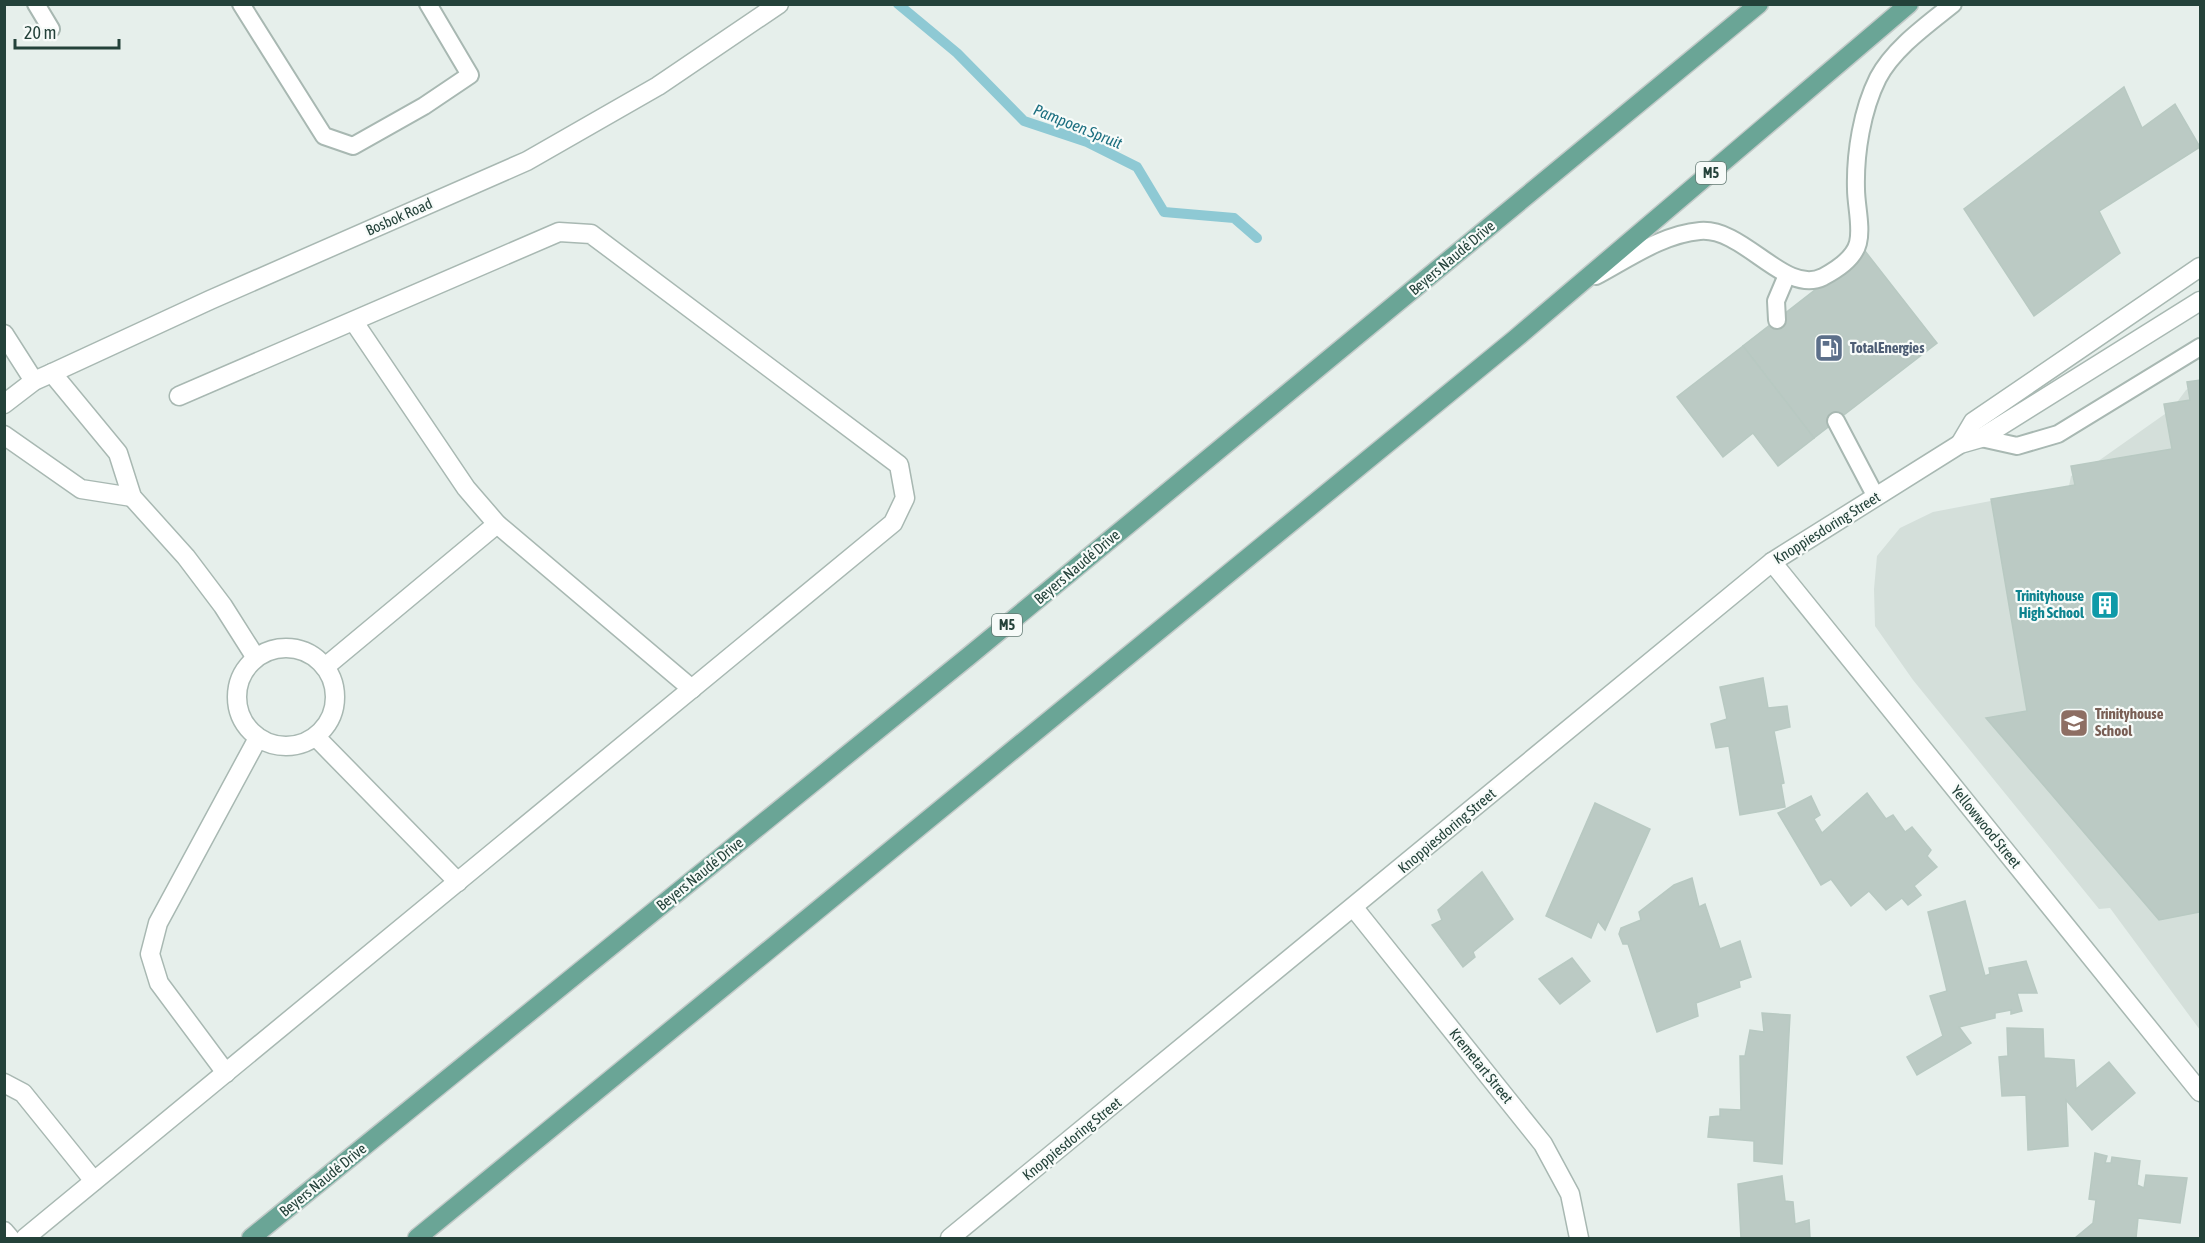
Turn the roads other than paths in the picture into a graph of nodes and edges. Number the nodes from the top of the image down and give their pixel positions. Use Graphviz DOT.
graph roads {
  1 [pos="36,4"];
  2 [pos="241,4"];
  3 [pos="428,4"];
  4 [pos="779,4"];
  5 [pos="1759,4"];
  6 [pos="1909,4"];
  7 [pos="1953,4"];
  8 [pos="51,29"];
  9 [pos="2200,267"];
  10 [pos="1787,275"];
  11 [pos="1580,285"];
  12 [pos="2200,301"];
  13 [pos="1777,320"];
  14 [pos="354,322"];
  15 [pos="4,334"];
  16 [pos="2200,347"];
  17 [pos="52,373"];
  18 [pos="34,381"];
  19 [pos="179,396"];
  20 [pos="4,404"];
  21 [pos="1836,421"];
  22 [pos="4,435"];
  23 [pos="1981,438"];
  24 [pos="1960,444"];
  25 [pos="132,497"];
  26 [pos="1876,497"];
  27 [pos="497,524"];
  28 [pos="1772,562"];
  29 [pos="256,658"];
  30 [pos="325,667"];
  31 [pos="692,689"];
  32 [pos="316,736"];
  33 [pos="258,738"];
  34 [pos="458,882"];
  35 [pos="1354,908"];
  36 [pos="226,1073"];
  37 [pos="4,1083"];
  38 [pos="2200,1092"];
  39 [pos="94,1181"];
  40 [pos="4,1231"];
  41 [pos="10,1239"];
  42 [pos="25,1239"];
  43 [pos="251,1239"];
  44 [pos="417,1239"];
  45 [pos="950,1239"];
  46 [pos="1579,1239"];
  1 -- 8 [label="lane"];
  2 -- 3 [label="lane"];
  4 -- 17 [label="street, Bosbok Road"];
  5 -- 43 [label="main road, Beyers Naudé Drive / M5"];
  6 -- 11 [label="main road, M5"];
  7 -- 10 [label="lane"];
  9 -- 24 [label="street, Knoppiesdoring Street"];
  10 -- 11 [label="lane"];
  10 -- 13 [label="lane"];
  11 -- 44 [label="main road, M5"];
  12 -- 23 [label="street, Knoppiesdoring Street"];
  14 -- 19 [label="street"];
  14 -- 27 [label="street"];
  14 -- 31 [label="street"];
  15 -- 18 [label="street"];
  16 -- 23 [label="lane"];
  17 -- 18 [label="street, Bosbok Road"];
  17 -- 25 [label="street"];
  18 -- 20 [label="street, Bosbok Road"];
  21 -- 26 [label="lane"];
  22 -- 25 [label="street"];
  23 -- 24 [label="street, Knoppiesdoring Street"];
  24 -- 26 [label="street, Knoppiesdoring Street"];
  25 -- 29 [label="street"];
  26 -- 28 [label="street, Knoppiesdoring Street"];
  27 -- 30 [label="street"];
  27 -- 31 [label="street"];
  28 -- 35 [label="street, Knoppiesdoring Street"];
  28 -- 38 [label="street, Yellowwood Street"];
  29 -- 30 [label="street"];
  29 -- 33 [label="street"];
  30 -- 32 [label="street"];
  31 -- 34 [label="street"];
  32 -- 33 [label="street"];
  32 -- 34 [label="street"];
  33 -- 36 [label="street"];
  34 -- 36 [label="street"];
  35 -- 45 [label="street, Knoppiesdoring Street"];
  35 -- 46 [label="street, Kremetart Street"];
  36 -- 39 [label="street"];
  37 -- 39 [label="street"];
  39 -- 42 [label="street"];
  40 -- 41 [label="street"];
}
